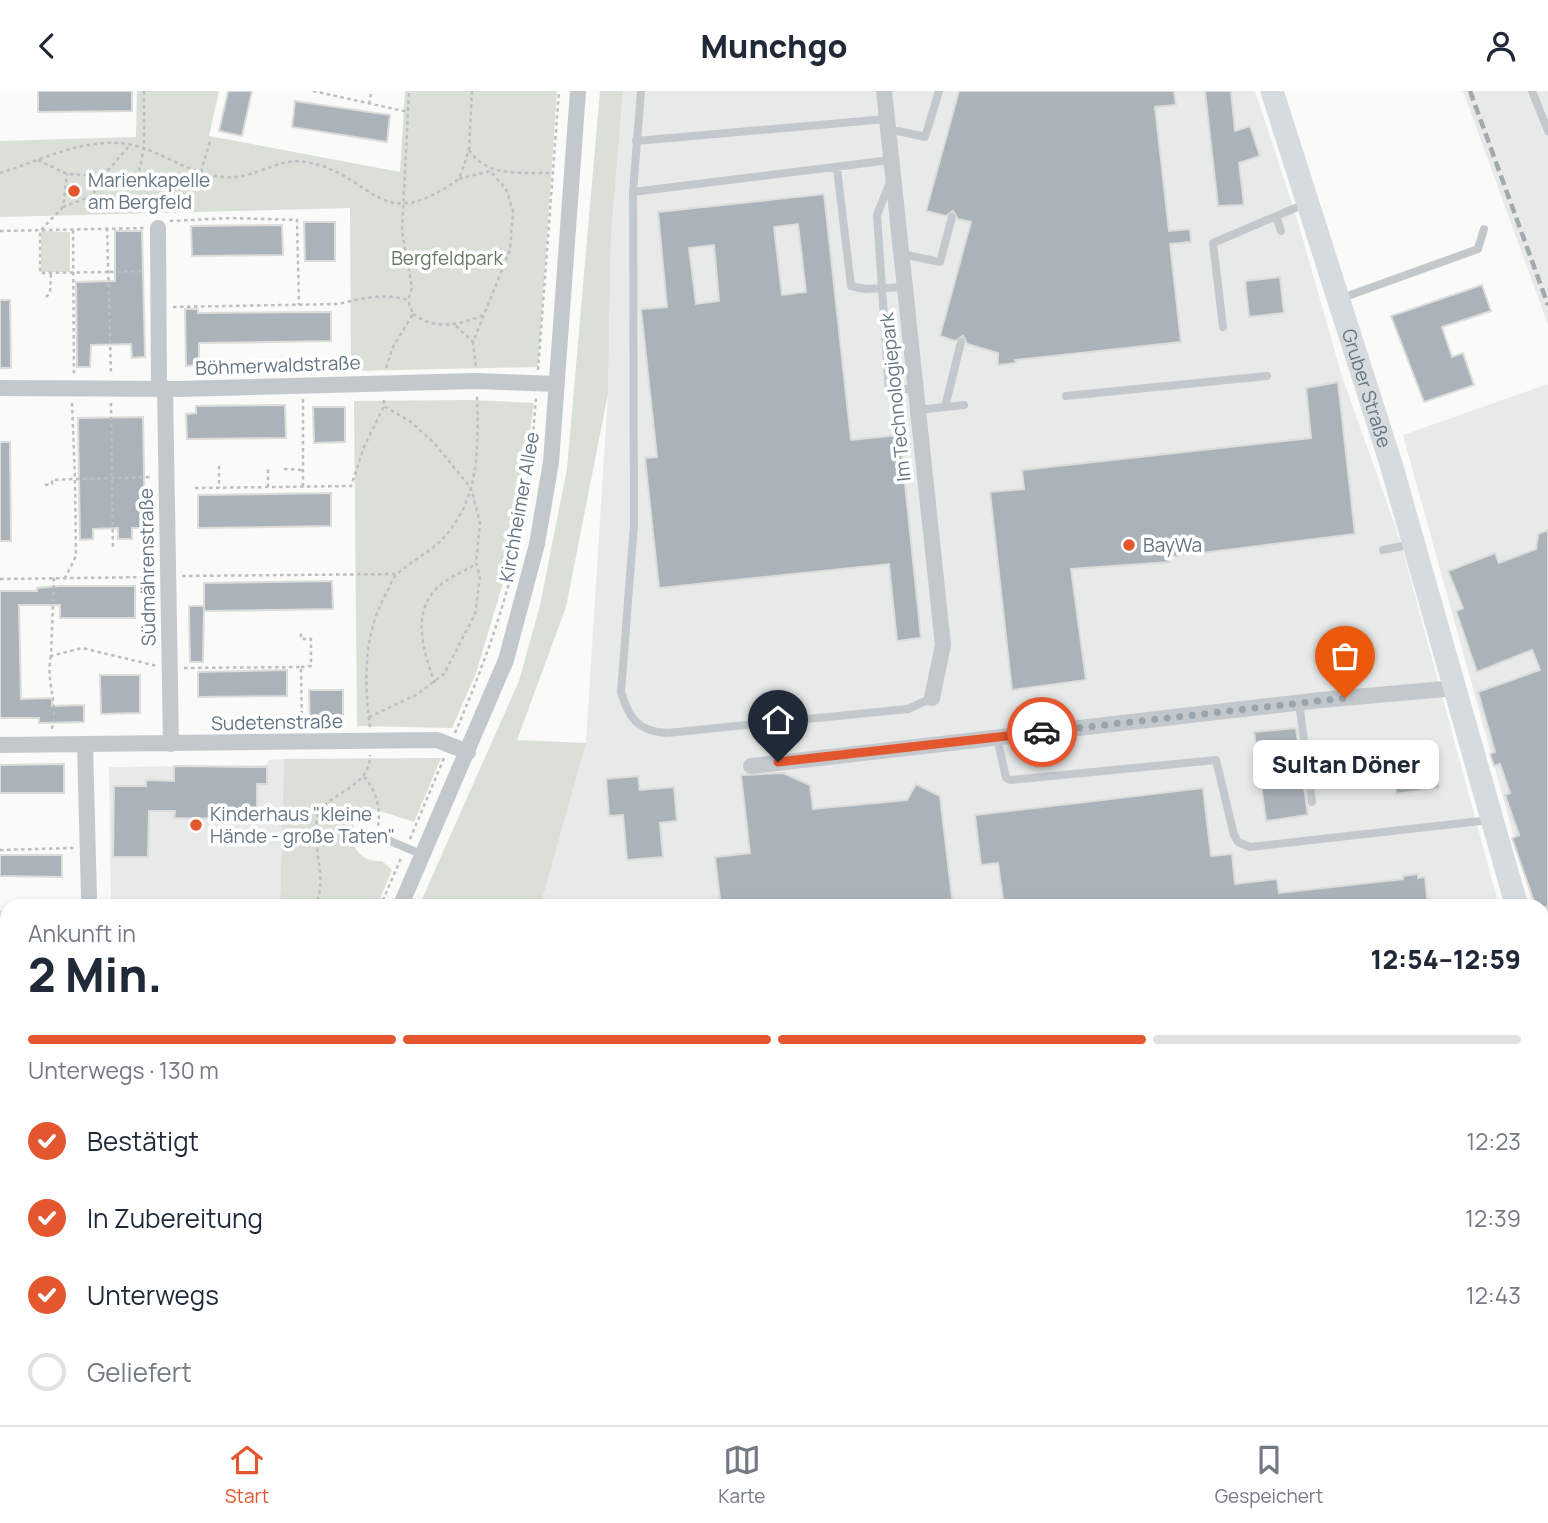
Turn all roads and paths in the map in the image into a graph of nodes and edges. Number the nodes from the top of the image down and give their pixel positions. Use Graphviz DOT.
graph roads {
  1 [pos="144,91"];
  2 [pos="313,91"];
  3 [pos="409,91"];
  4 [pos="472,91"];
  5 [pos="558,91"];
  6 [pos="578,91"];
  7 [pos="641,91"];
  8 [pos="884,91"];
  9 [pos="939,91"];
  10 [pos="1272,91"];
  11 [pos="1532,91"];
  12 [pos="324,93"];
  13 [pos="371,94"];
  14 [pos="369,104"];
  15 [pos="408,112"];
  16 [pos="887,126"];
  17 [pos="1548,131"];
  18 [pos="211,138"];
  19 [pos="636,141"];
  20 [pos="130,145"];
  21 [pos="144,148"];
  22 [pos="469,150"];
  23 [pos="38,160"];
  24 [pos="837,168"];
  25 [pos="892,168"];
  26 [pos="490,171"];
  27 [pos="201,172"];
  28 [pos="0,173"];
  29 [pos="551,173"];
  30 [pos="67,174"];
  31 [pos="103,176"];
  32 [pos="459,179"];
  33 [pos="633,192"];
  34 [pos="1308,203"];
  35 [pos="404,204"];
  36 [pos="62,207"];
  37 [pos="1276,216"];
  38 [pos="952,217"];
  39 [pos="158,227"];
  40 [pos="107,228"];
  41 [pos="1484,229"];
  42 [pos="73,230"];
  43 [pos="40,231"];
  44 [pos="1281,231"];
  45 [pos="0,232"];
  46 [pos="902,254"];
  47 [pos="158,270"];
  48 [pos="73,272"];
  49 [pos="108,272"];
  50 [pos="51,273"];
  51 [pos="905,287"];
  52 [pos="882,289"];
  53 [pos="46,297"];
  54 [pos="1340,299"];
  55 [pos="408,300"];
  56 [pos="299,305"];
  57 [pos="159,307"];
  58 [pos="486,313"];
  59 [pos="413,314"];
  60 [pos="456,325"];
  61 [pos="1223,327"];
  62 [pos="473,342"];
  63 [pos="961,342"];
  64 [pos="111,375"];
  65 [pos="74,376"];
  66 [pos="1267,376"];
  67 [pos="476,381"];
  68 [pos="382,383"];
  69 [pos="537,383"];
  70 [pos="557,384"];
  71 [pos="162,388"];
  72 [pos="916,388"];
  73 [pos="0,389"];
  74 [pos="1066,396"];
  75 [pos="303,398"];
  76 [pos="72,400"];
  77 [pos="964,405"];
  78 [pos="384,406"];
  79 [pos="111,407"];
  80 [pos="945,407"];
  81 [pos="918,410"];
  82 [pos="219,466"];
  83 [pos="268,466"];
  84 [pos="284,469"];
  85 [pos="303,470"];
  86 [pos="154,477"];
  87 [pos="75,478"];
  88 [pos="112,478"];
  89 [pos="45,485"];
  90 [pos="268,487"];
  91 [pos="303,487"];
  92 [pos="195,488"];
  93 [pos="219,488"];
  94 [pos="471,488"];
  95 [pos="1415,543"];
  96 [pos="113,550"];
  97 [pos="1383,550"];
  98 [pos="420,560"];
  99 [pos="476,563"];
  100 [pos="397,574"];
  101 [pos="169,577"];
  102 [pos="54,578"];
  103 [pos="65,578"];
  104 [pos="0,579"];
  105 [pos="301,632"];
  106 [pos="51,656"];
  107 [pos="157,666"];
  108 [pos="301,667"];
  109 [pos="182,668"];
  110 [pos="435,683"];
  111 [pos="1456,688"];
  112 [pos="932,698"];
  113 [pos="1298,702"];
  114 [pos="369,717"];
  115 [pos="302,732"];
  116 [pos="50,735"];
  117 [pos="997,737"];
  118 [pos="85,744"];
  119 [pos="171,744"];
  120 [pos="450,744"];
  121 [pos="0,745"];
  122 [pos="468,752"];
  123 [pos="751,766"];
  124 [pos="364,777"];
  125 [pos="1312,802"];
  126 [pos="1493,820"];
  127 [pos="376,835"];
  128 [pos="406,848"];
  129 [pos="85,849"];
  130 [pos="0,850"];
  131 [pos="423,855"];
  132 [pos="89,897"];
  133 [pos="384,899"];
  134 [pos="404,899"];
  135 [pos="1515,899"];
  1 -- 21 [label="path"];
  2 -- 12 [label="path"];
  3 -- 15 [label="path"];
  4 -- 22 [label="path"];
  5 -- 29 [label="path"];
  6 -- 70 [label="street, Kirchheimer Allee"];
  7 -- 19 [label="lane"];
  8 -- 16 [label="street, Im Technologiepark"];
  9 -- 16 [label="lane"];
  10 -- 34 [label="street, Gruber Straße"];
  11 -- 17 [label="lane"];
  12 -- 14 [label="path"];
  13 -- 14 [label="path"];
  14 -- 15 [label="path"];
  15 -- 35 [label="path"];
  16 -- 19 [label="lane"];
  16 -- 25 [label="street, Im Technologiepark"];
  18 -- 27 [label="path"];
  19 -- 33 [label="lane"];
  20 -- 21 [label="path"];
  20 -- 23 [label="path"];
  20 -- 31 [label="path"];
  21 -- 27 [label="path"];
  21 -- 39 [label="path"];
  22 -- 26 [label="path"];
  22 -- 32 [label="path"];
  23 -- 28 [label="path"];
  23 -- 30 [label="path"];
  24 -- 25 [label="lane"];
  24 -- 33 [label="lane"];
  24 -- 52 [label="lane"];
  25 -- 46 [label="street, Im Technologiepark"];
  25 -- 52 [label="lane"];
  26 -- 29 [label="path"];
  26 -- 32 [label="path"];
  26 -- 58 [label="path"];
  27 -- 35 [label="path"];
  29 -- 69 [label="path"];
  30 -- 31 [label="path"];
  30 -- 36 [label="path"];
  31 -- 36 [label="path"];
  32 -- 35 [label="path"];
  33 -- 112 [label="lane"];
  34 -- 37 [label="lane"];
  34 -- 54 [label="street, Gruber Straße"];
  35 -- 55 [label="path"];
  36 -- 43 [label="path"];
  37 -- 44 [label="lane"];
  37 -- 61 [label="lane"];
  38 -- 46 [label="lane"];
  39 -- 40 [label="path"];
  39 -- 47 [label="street, Südmährenstraße"];
  39 -- 56 [label="path"];
  40 -- 42 [label="path"];
  40 -- 49 [label="path"];
  41 -- 54 [label="lane"];
  42 -- 43 [label="path"];
  42 -- 48 [label="path"];
  43 -- 45 [label="path"];
  43 -- 50 [label="path"];
  46 -- 51 [label="street, Im Technologiepark"];
  47 -- 49 [label="path"];
  47 -- 57 [label="street, Südmährenstraße"];
  48 -- 49 [label="path"];
  48 -- 50 [label="path"];
  48 -- 65 [label="path"];
  49 -- 64 [label="path"];
  50 -- 53 [label="path"];
  51 -- 52 [label="lane"];
  51 -- 72 [label="street, Im Technologiepark"];
  52 -- 72 [label="lane"];
  54 -- 95 [label="street, Gruber Straße"];
  55 -- 56 [label="path"];
  55 -- 59 [label="path"];
  56 -- 57 [label="path"];
  57 -- 71 [label="street, Südmährenstraße"];
  58 -- 60 [label="path"];
  58 -- 62 [label="path"];
  59 -- 60 [label="path"];
  59 -- 68 [label="path"];
  60 -- 62 [label="path"];
  62 -- 67 [label="path"];
  63 -- 80 [label="lane"];
  66 -- 74 [label="lane"];
  67 -- 68 [label="street, Böhmerwaldstraße"];
  67 -- 69 [label="street, Böhmerwaldstraße"];
  67 -- 94 [label="path"];
  68 -- 71 [label="street, Böhmerwaldstraße"];
  68 -- 78 [label="path"];
  69 -- 70 [label="street, Böhmerwaldstraße"];
  69 -- 120 [label="path"];
  70 -- 122 [label="street, Kirchheimer Allee"];
  71 -- 73 [label="street, Böhmerwaldstraße"];
  71 -- 101 [label="street, Südmährenstraße"];
  72 -- 81 [label="street, Im Technologiepark"];
  75 -- 85 [label="path"];
  76 -- 87 [label="path"];
  77 -- 80 [label="lane"];
  78 -- 91 [label="path"];
  78 -- 94 [label="path"];
  79 -- 88 [label="path"];
  80 -- 81 [label="lane"];
  81 -- 112 [label="street, Im Technologiepark"];
  82 -- 93 [label="path"];
  83 -- 90 [label="path"];
  84 -- 85 [label="path"];
  85 -- 91 [label="path"];
  86 -- 88 [label="path"];
  87 -- 88 [label="path"];
  87 -- 89 [label="path"];
  87 -- 103 [label="path"];
  88 -- 96 [label="path"];
  90 -- 91 [label="path"];
  90 -- 93 [label="path"];
  92 -- 93 [label="path"];
  94 -- 98 [label="path"];
  94 -- 99 [label="path"];
  95 -- 97 [label="lane"];
  95 -- 111 [label="street, Gruber Straße"];
  99 -- 110 [label="path"];
  99 -- 110 [label="path"];
  100 -- 101 [label="path"];
  101 -- 103 [label="path"];
  101 -- 119 [label="street, Südmährenstraße"];
  102 -- 103 [label="path"];
  102 -- 104 [label="path"];
  102 -- 106 [label="path"];
  105 -- 108 [label="path"];
  106 -- 107 [label="path"];
  106 -- 116 [label="path"];
  108 -- 109 [label="path"];
  108 -- 115 [label="path"];
  110 -- 114 [label="path"];
  111 -- 113 [label="street"];
  111 -- 126 [label="street, Gruber Straße"];
  113 -- 117 [label="street"];
  113 -- 125 [label="lane"];
  117 -- 123 [label="street"];
  117 -- 126 [label="lane"];
  118 -- 119 [label="street, Sudetenstraße"];
  118 -- 121 [label="street, Sudetenstraße"];
  118 -- 129 [label="street"];
  119 -- 120 [label="street, Sudetenstraße"];
  120 -- 122 [label="street, Sudetenstraße"];
  120 -- 128 [label="path"];
  122 -- 131 [label="street, Kirchheimer Allee"];
  124 -- 127 [label="path"];
  126 -- 135 [label="street, Gruber Straße"];
  127 -- 128 [label="lane"];
  128 -- 131 [label="lane"];
  128 -- 133 [label="path"];
  129 -- 130 [label="path"];
  129 -- 132 [label="street"];
  131 -- 134 [label="street, Kirchheimer Allee"];
}
